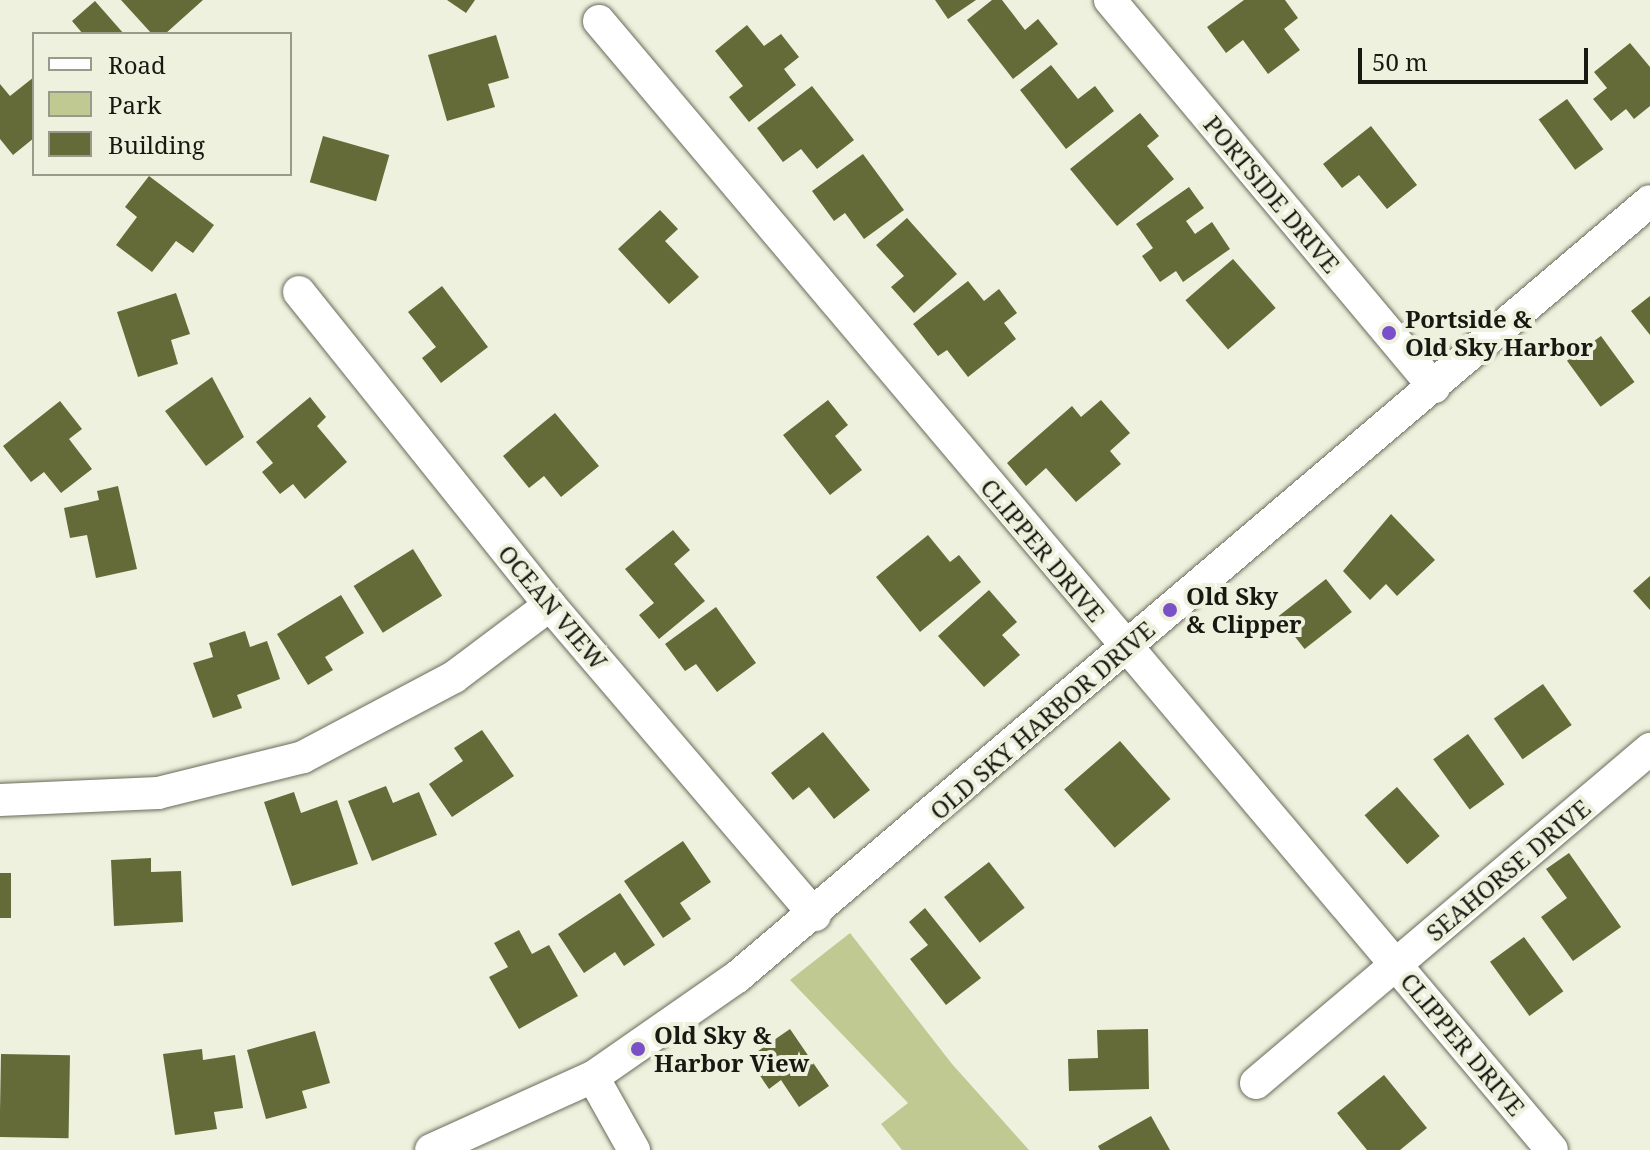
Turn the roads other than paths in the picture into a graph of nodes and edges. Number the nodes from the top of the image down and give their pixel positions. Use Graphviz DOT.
graph roads {
  1 [pos="1110,0"];
  2 [pos="599,21"];
  3 [pos="1650,201"];
  4 [pos="299,292"];
  5 [pos="1434,387"];
  6 [pos="550,605"];
  7 [pos="1125,648"];
  8 [pos="1650,749"];
  9 [pos="0,800"];
  10 [pos="815,915"];
  11 [pos="1396,965"];
  12 [pos="593,1077"];
  13 [pos="1256,1083"];
  14 [pos="431,1150"];
  15 [pos="634,1150"];
  16 [pos="1552,1150"];
  1 -- 5 [label="street, PORTSIDE DRIVE"];
  2 -- 7 [label="street, CLIPPER DRIVE"];
  3 -- 5 [label="street, OLD SKY HARBOR DRIVE"];
  4 -- 6 [label="street, OCEAN VIEW"];
  5 -- 7 [label="street, OLD SKY HARBOR DRIVE"];
  6 -- 9 [label="street"];
  6 -- 10 [label="street, OCEAN VIEW"];
  7 -- 10 [label="street, OLD SKY HARBOR DRIVE"];
  7 -- 11 [label="street, CLIPPER DRIVE"];
  8 -- 11 [label="street, SEAHORSE DRIVE"];
  10 -- 12 [label="street, OLD SKY HARBOR DRIVE"];
  11 -- 13 [label="street, SEAHORSE DRIVE"];
  11 -- 16 [label="street, CLIPPER DRIVE"];
  12 -- 14 [label="street, OLD SKY HARBOR DRIVE"];
  12 -- 15 [label="street"];
}
